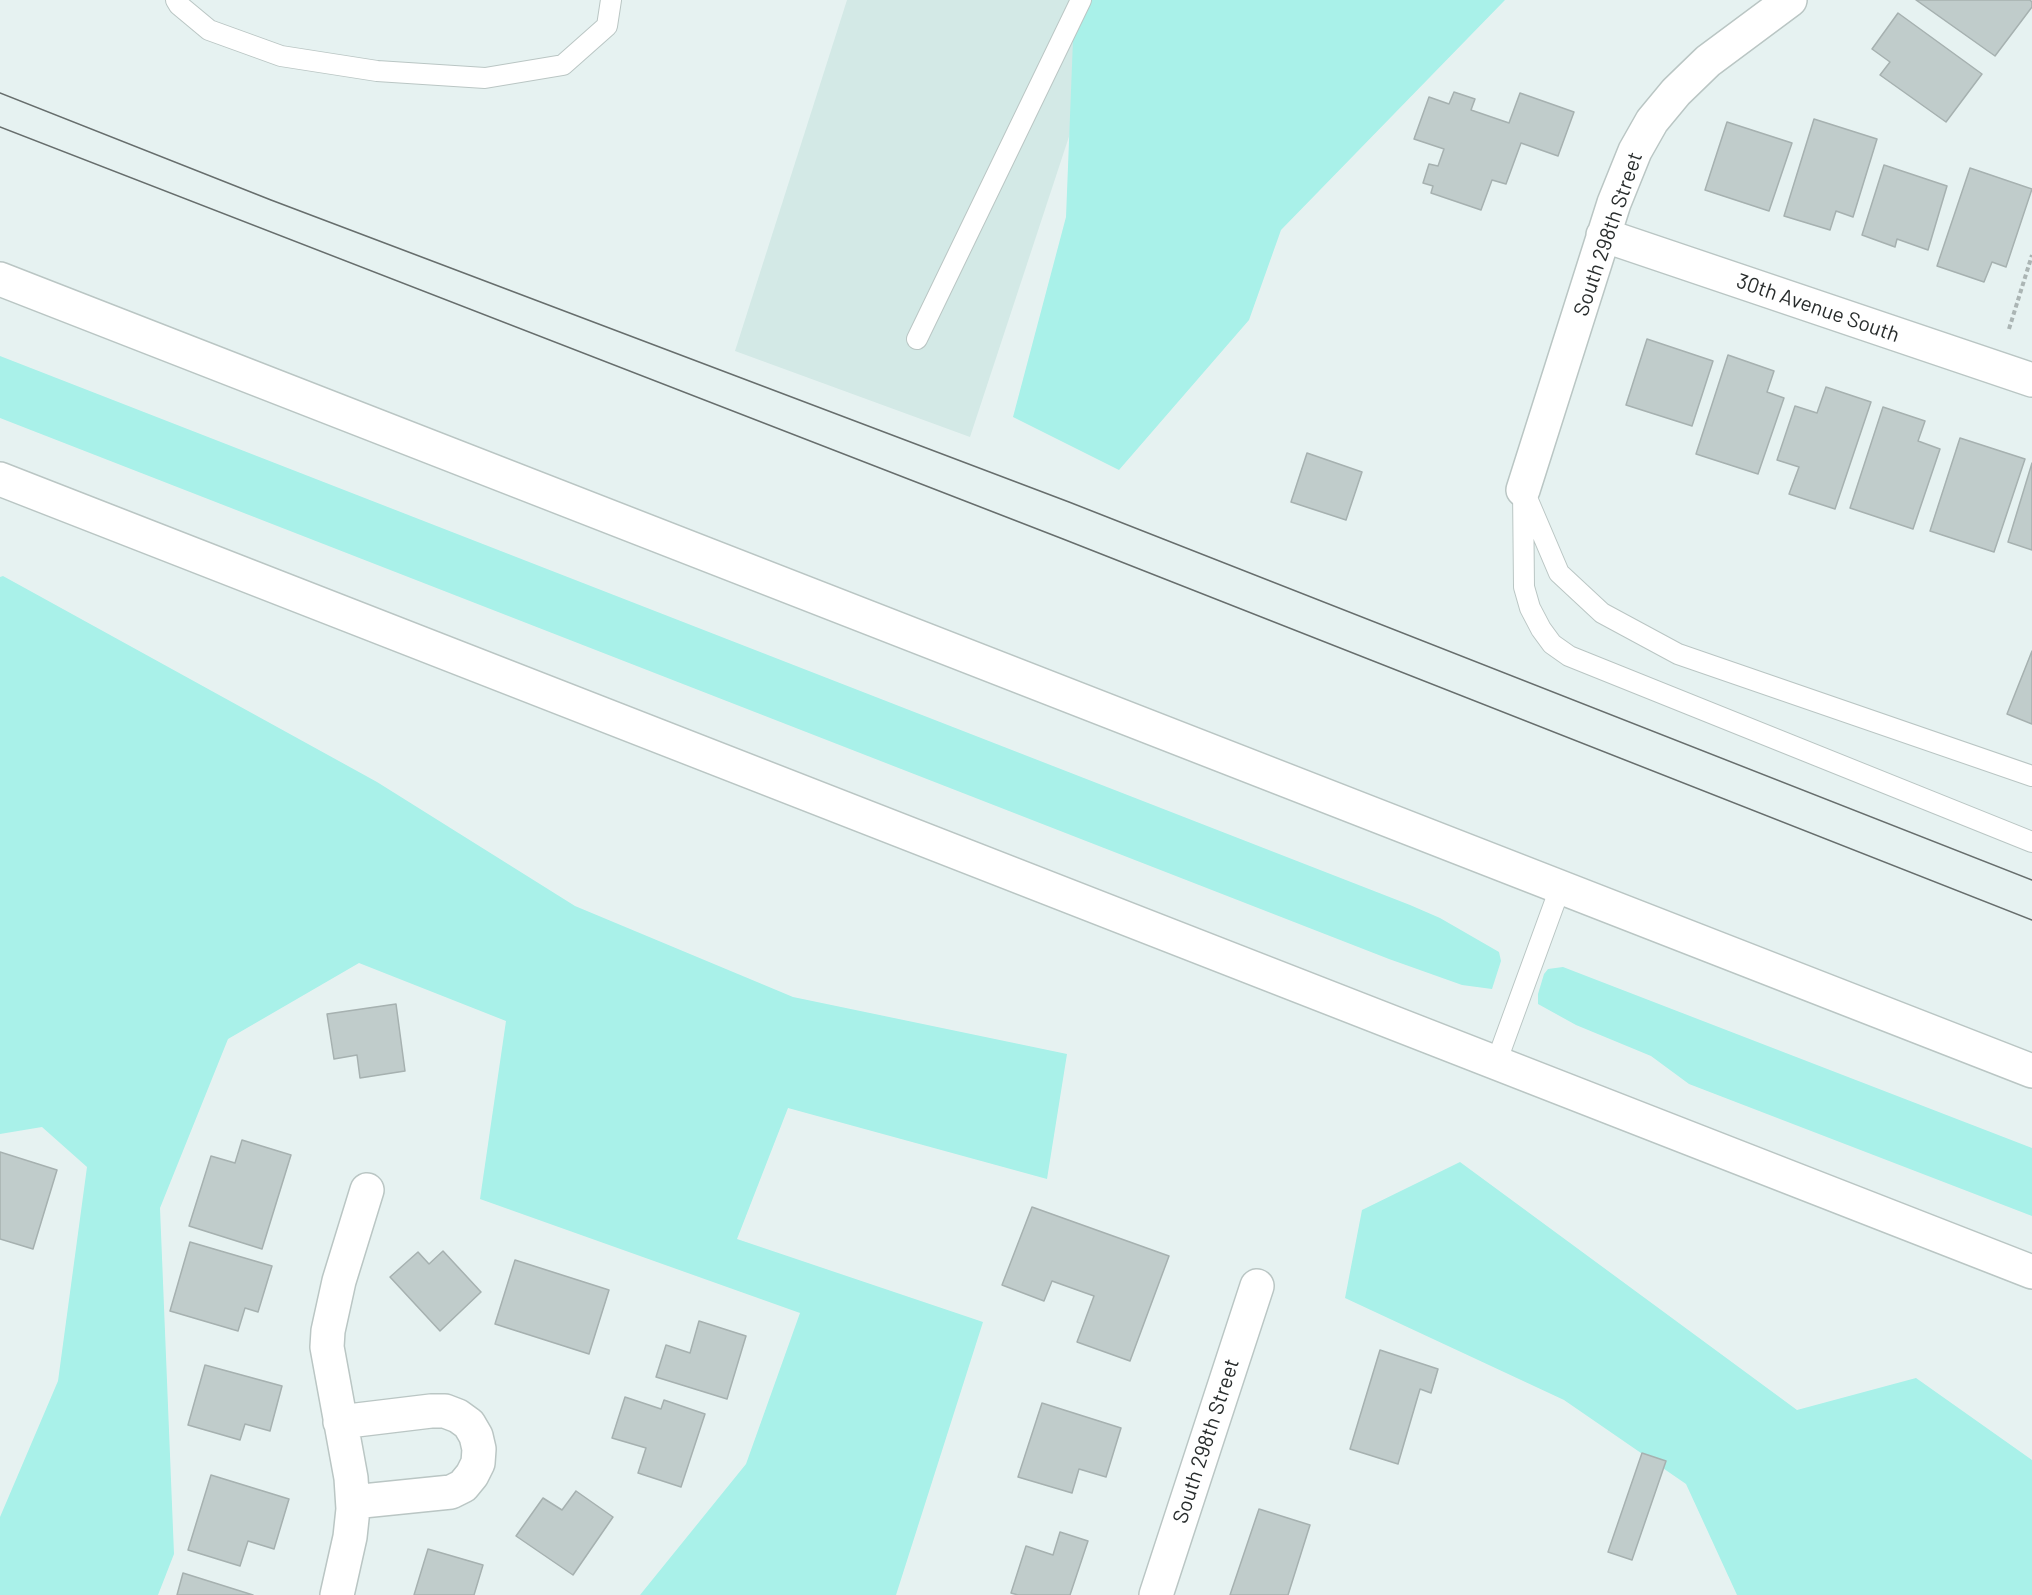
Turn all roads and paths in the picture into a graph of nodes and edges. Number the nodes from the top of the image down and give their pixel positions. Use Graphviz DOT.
graph roads {
  1 [pos="176,0"];
  2 [pos="611,0"];
  3 [pos="1082,0"];
  4 [pos="1790,0"];
  5 [pos="1604,235"];
  6 [pos="2032,255"];
  7 [pos="0,279"];
  8 [pos="2008,329"];
  9 [pos="917,339"];
  10 [pos="2032,380"];
  11 [pos="0,479"];
  12 [pos="1523,490"];
  13 [pos="2032,776"];
  14 [pos="2032,842"];
  15 [pos="1560,888"];
  16 [pos="1496,1063"];
  17 [pos="2032,1071"];
  18 [pos="367,1190"];
  19 [pos="2032,1272"];
  20 [pos="1257,1286"];
  21 [pos="340,1422"];
  22 [pos="353,1502"];
  23 [pos="337,1595"];
  24 [pos="1156,1595"];
  1 -- 2 [label="lane"];
  3 -- 9 [label="lane"];
  4 -- 5 [label="main road, South 298th Street"];
  5 -- 10 [label="main road, 30th Avenue South"];
  5 -- 12 [label="main road, South 298th Street"];
  6 -- 8 [label="path"];
  7 -- 15 [label="main road"];
  11 -- 16 [label="main road"];
  12 -- 13 [label="lane"];
  12 -- 14 [label="lane"];
  15 -- 16 [label="lane"];
  15 -- 17 [label="main road"];
  16 -- 19 [label="main road"];
  18 -- 21 [label="main road"];
  20 -- 24 [label="main road, South 298th Street"];
  21 -- 22 [label="main road"];
  21 -- 22 [label="main road"];
  22 -- 23 [label="main road"];
}
